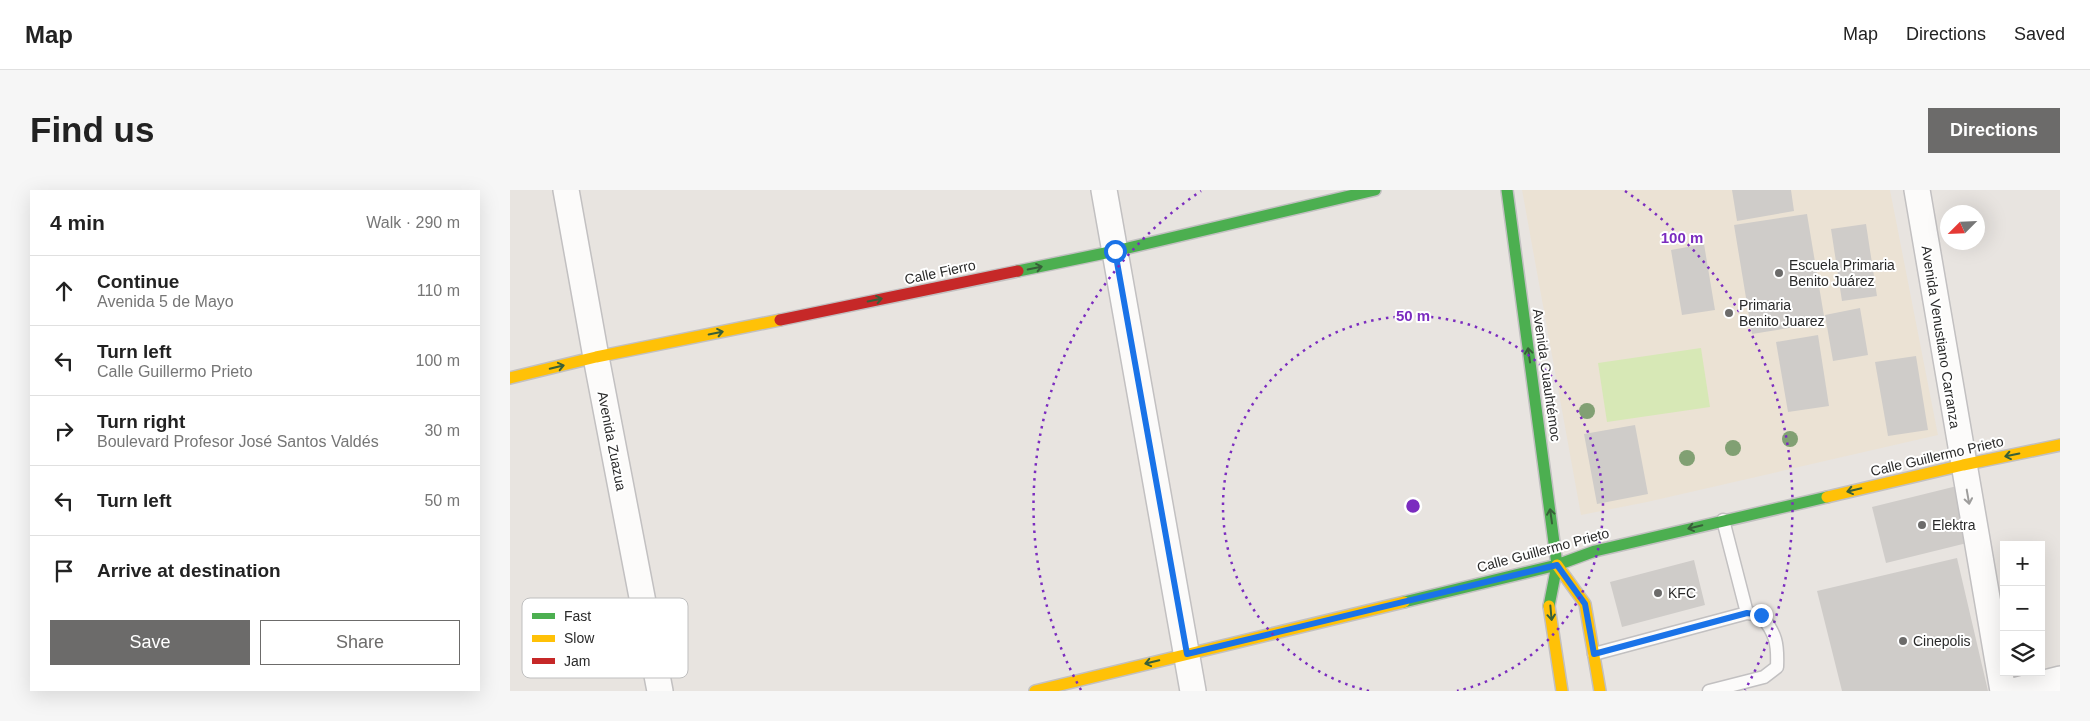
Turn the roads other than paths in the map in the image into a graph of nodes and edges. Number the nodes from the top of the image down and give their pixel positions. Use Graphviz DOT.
graph roads {
  1 [pos="566,190"];
  2 [pos="1104,190"];
  3 [pos="1375,190"];
  4 [pos="1507,190"];
  5 [pos="1917,190"];
  6 [pos="1115,251"];
  7 [pos="596,357"];
  8 [pos="510,378"];
  9 [pos="2060,445"];
  10 [pos="1963,466"];
  11 [pos="1723,520"];
  12 [pos="1557,565"];
  13 [pos="642,598"];
  14 [pos="1747,613"];
  15 [pos="1187,654"];
  16 [pos="1594,654"];
  17 [pos="658,678"];
  18 [pos="2060,679"];
  19 [pos="660,691"];
  20 [pos="1035,691"];
  21 [pos="1194,691"];
  22 [pos="1562,691"];
  23 [pos="1600,691"];
  24 [pos="1709,691"];
  25 [pos="2003,691"];
  26 [pos="2013,691"];
  1 -- 7 [label="street, Avenida Zuazua"];
  2 -- 6 [label="street"];
  3 -- 6 [label="street, Calle Fierro"];
  12 -- 4 [label="street, Avenida Cuauhtémoc, one-way"];
  5 -- 10 [label="street, Avenida Venustiano Carranza"];
  7 -- 6 [label="street, Calle Fierro, one-way"];
  6 -- 15 [label="street"];
  8 -- 7 [label="street, Calle Fierro, one-way"];
  7 -- 13 [label="street, Avenida Zuazua"];
  9 -- 10 [label="street, Calle Guillermo Prieto, one-way"];
  10 -- 11 [label="street, Calle Guillermo Prieto, one-way"];
  10 -- 25 [label="street, Avenida Venustiano Carranza, one-way"];
  11 -- 12 [label="street, Calle Guillermo Prieto, one-way"];
  11 -- 14 [label="lane"];
  12 -- 15 [label="street, Calle Guillermo Prieto"];
  12 -- 16 [label="street"];
  12 -- 22 [label="street, one-way"];
  14 -- 16 [label="lane"];
  14 -- 24 [label="lane"];
  15 -- 20 [label="street, Calle Guillermo Prieto, one-way"];
  15 -- 21 [label="street"];
  16 -- 23 [label="street"];
  17 -- 19 [label="street, Avenida Zuazua"];
  18 -- 26 [label="street"];
}
